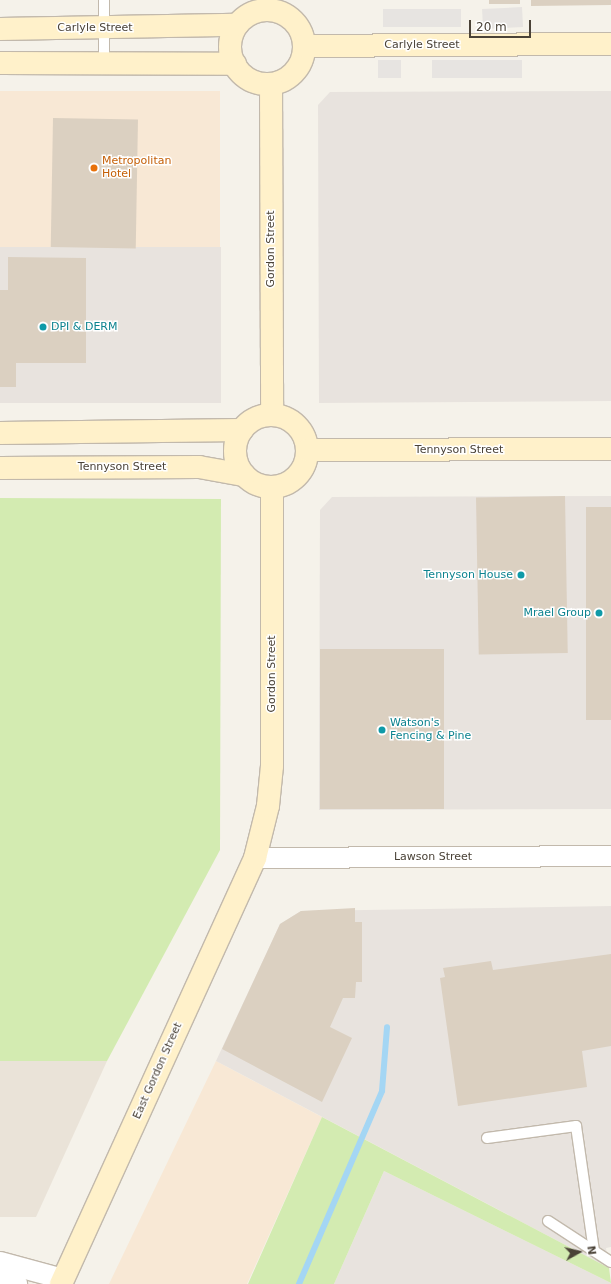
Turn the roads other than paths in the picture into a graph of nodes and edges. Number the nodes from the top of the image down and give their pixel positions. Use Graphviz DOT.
graph roads {
  1 [pos="104,0"];
  2 [pos="291,0"];
  3 [pos="246,13"];
  4 [pos="297,24"];
  5 [pos="103,28"];
  6 [pos="0,29"];
  7 [pos="611,44"];
  8 [pos="304,46"];
  9 [pos="0,63"];
  10 [pos="104,63"];
  11 [pos="235,64"];
  12 [pos="271,84"];
  13 [pos="272,414"];
  14 [pos="242,430"];
  15 [pos="0,433"];
  16 [pos="308,450"];
  17 [pos="611,450"];
  18 [pos="0,468"];
  19 [pos="244,475"];
  20 [pos="272,488"];
  21 [pos="611,856"];
  22 [pos="255,858"];
  23 [pos="487,1138"];
  24 [pos="548,1222"];
  25 [pos="594,1251"];
  26 [pos="0,1262"];
  27 [pos="611,1262"];
  28 [pos="0,1276"];
  29 [pos="62,1281"];
  30 [pos="17,1284"];
  1 -- 5 [label="lane"];
  2 -- 4 [label="street"];
  3 -- 4 [label="street"];
  3 -- 5 [label="street, Carlyle Street"];
  3 -- 11 [label="street"];
  4 -- 8 [label="street"];
  5 -- 6 [label="street, Carlyle Street"];
  5 -- 10 [label="lane"];
  7 -- 8 [label="street, Carlyle Street"];
  8 -- 12 [label="street"];
  9 -- 10 [label="street"];
  10 -- 11 [label="street"];
  11 -- 12 [label="street"];
  12 -- 13 [label="street, Gordon Street"];
  13 -- 14 [label="street"];
  13 -- 16 [label="street"];
  14 -- 15 [label="street"];
  14 -- 19 [label="street"];
  16 -- 17 [label="street, Tennyson Street"];
  16 -- 20 [label="street"];
  18 -- 19 [label="street, Tennyson Street"];
  19 -- 20 [label="street"];
  20 -- 22 [label="street, Gordon Street"];
  21 -- 22 [label="street, Lawson Street"];
  22 -- 29 [label="street, East Gordon Street"];
  23 -- 25 [label="lane"];
  24 -- 25 [label="lane"];
  25 -- 27 [label="lane"];
  26 -- 29 [label="street"];
  28 -- 30 [label="street"];
}
